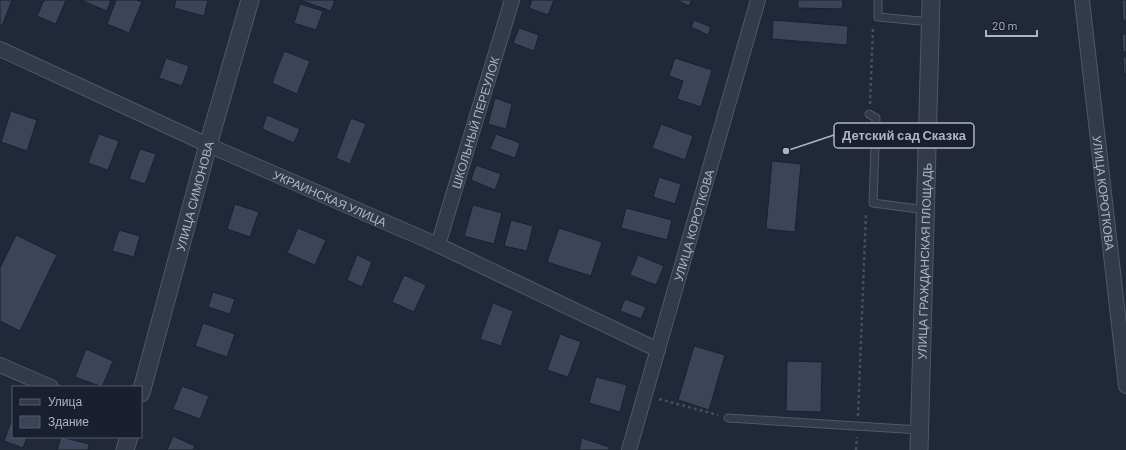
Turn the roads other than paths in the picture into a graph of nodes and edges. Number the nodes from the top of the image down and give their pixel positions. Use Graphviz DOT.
graph roads {
  1 [pos="250,0"];
  2 [pos="512,0"];
  3 [pos="758,0"];
  4 [pos="878,0"];
  5 [pos="931,0"];
  6 [pos="1082,0"];
  7 [pos="931,22"];
  8 [pos="0,49"];
  9 [pos="869,114"];
  10 [pos="208,145"];
  11 [pos="926,210"];
  12 [pos="438,244"];
  13 [pos="658,350"];
  14 [pos="0,365"];
  15 [pos="49,386"];
  16 [pos="1126,386"];
  17 [pos="142,389"];
  18 [pos="728,418"];
  19 [pos="920,430"];
  20 [pos="129,438"];
  21 [pos="125,450"];
  22 [pos="629,450"];
  23 [pos="919,450"];
  1 -- 10 [label="street, УЛИЦА СИМОНОВА"];
  2 -- 12 [label="street, ШКОЛЬНЫЙ ПЕРЕУЛОК"];
  3 -- 13 [label="street, УЛИЦА КОРОТКОВА"];
  4 -- 7 [label="lane"];
  5 -- 7 [label="street, УЛИЦА ГРАЖДАНСКАЯ ПЛОЩАДЬ"];
  6 -- 16 [label="street, УЛИЦА КОРОТКОВА"];
  7 -- 11 [label="street, УЛИЦА ГРАЖДАНСКАЯ ПЛОЩАДЬ"];
  8 -- 10 [label="street, УКРАИНСКАЯ УЛИЦА"];
  9 -- 11 [label="lane"];
  10 -- 12 [label="street, УКРАИНСКАЯ УЛИЦА"];
  10 -- 17 [label="street, УЛИЦА СИМОНОВА"];
  11 -- 19 [label="street, УЛИЦА ГРАЖДАНСКАЯ ПЛОЩАДЬ"];
  12 -- 13 [label="street, УКРАИНСКАЯ УЛИЦА"];
  13 -- 22 [label="street, УЛИЦА КОРОТКОВА"];
  14 -- 15 [label="street"];
  18 -- 19 [label="lane"];
  19 -- 23 [label="street, УЛИЦА ГРАЖДАНСКАЯ ПЛОЩАДЬ"];
  20 -- 21 [label="street"];
}
